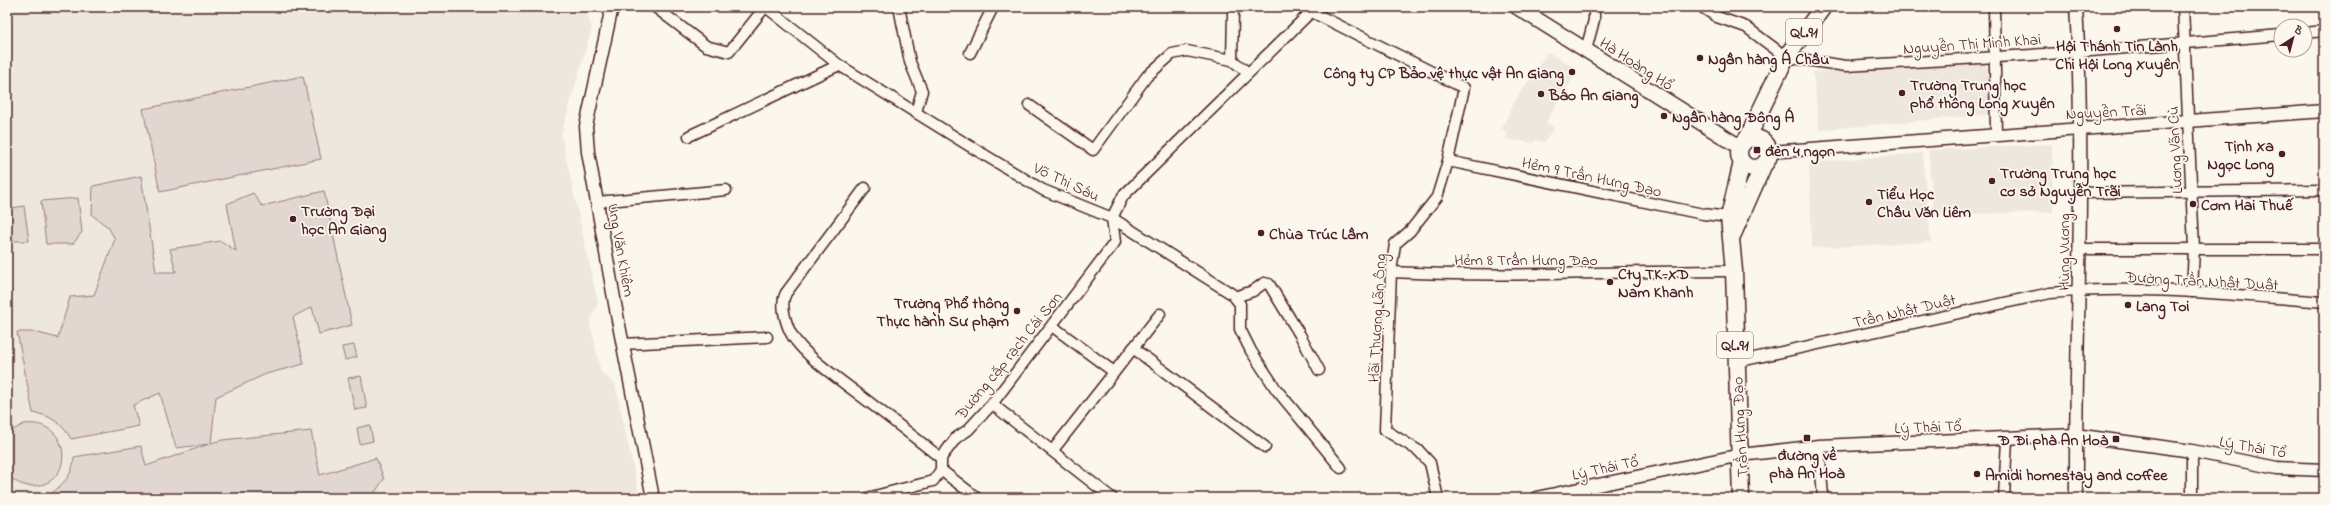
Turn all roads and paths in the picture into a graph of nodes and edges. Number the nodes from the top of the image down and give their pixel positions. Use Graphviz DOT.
graph roads {
  1 [pos="612,7"];
  2 [pos="655,7"];
  3 [pos="765,7"];
  4 [pos="899,7"];
  5 [pos="993,7"];
  6 [pos="1517,7"];
  7 [pos="1594,7"];
  8 [pos="1702,7"];
  9 [pos="1823,7"];
  10 [pos="1994,7"];
  11 [pos="2076,7"];
  12 [pos="2183,7"];
  13 [pos="1309,9"];
  14 [pos="1233,14"];
  15 [pos="2324,31"];
  16 [pos="2313,32"];
  17 [pos="2273,35"];
  18 [pos="2184,42"];
  19 [pos="1586,50"];
  20 [pos="2079,52"];
  21 [pos="970,53"];
  22 [pos="1995,56"];
  23 [pos="1786,57"];
  24 [pos="1232,60"];
  25 [pos="839,65"];
  26 [pos="1247,72"];
  27 [pos="1029,106"];
  28 [pos="2324,111"];
  29 [pos="916,112"];
  30 [pos="2187,122"];
  31 [pos="2079,129"];
  32 [pos="1996,134"];
  33 [pos="689,136"];
  34 [pos="1743,149"];
  35 [pos="1767,154"];
  36 [pos="1448,162"];
  37 [pos="865,188"];
  38 [pos="726,190"];
  39 [pos="2191,190"];
  40 [pos="2324,190"];
  41 [pos="2079,193"];
  42 [pos="597,202"];
  43 [pos="1729,217"];
  44 [pos="1112,218"];
  45 [pos="1732,235"];
  46 [pos="2194,248"];
  47 [pos="2080,249"];
  48 [pos="2324,249"];
  49 [pos="1734,271"];
  50 [pos="1391,272"];
  51 [pos="2079,290"];
  52 [pos="2192,292"];
  53 [pos="1235,297"];
  54 [pos="2324,302"];
  55 [pos="1160,314"];
  56 [pos="1052,326"];
  57 [pos="767,337"];
  58 [pos="622,344"];
  59 [pos="1133,348"];
  60 [pos="1736,362"];
  61 [pos="1318,370"];
  62 [pos="1114,372"];
  63 [pos="992,404"];
  64 [pos="2075,435"];
  65 [pos="2007,439"];
  66 [pos="1818,446"];
  67 [pos="1265,447"];
  68 [pos="1053,450"];
  69 [pos="2192,451"];
  70 [pos="1741,455"];
  71 [pos="941,458"];
  72 [pos="1341,468"];
  73 [pos="941,470"];
  74 [pos="2324,470"];
  75 [pos="653,498"];
  76 [pos="867,498"];
  77 [pos="977,498"];
  78 [pos="1112,498"];
  79 [pos="1438,498"];
  80 [pos="1536,498"];
  81 [pos="1741,498"];
  82 [pos="1823,498"];
  83 [pos="2004,498"];
  84 [pos="2076,498"];
  85 [pos="2192,498"];
  1 -- 42 [label="street, Ung Văn Khiêm"];
  2 -- 3 [label="street, Võ Thị Sáu"];
  3 -- 25 [label="street, Võ Thị Sáu"];
  4 -- 29 [label="street"];
  5 -- 21 [label="street"];
  6 -- 19 [label="main road, Hà Hoàng Hổ"];
  7 -- 19 [label="street"];
  8 -- 23 [label="street"];
  9 -- 23 [label="highway, Trần Hưng Đạo / QL.91"];
  10 -- 22 [label="street"];
  11 -- 20 [label="street, Hùng Vương"];
  12 -- 18 [label="street, Lương Vãn Cù"];
  13 -- 26 [label="street, Võ Thị Sáu"];
  13 -- 36 [label="street, Hãi Thượng Lãn Ông"];
  14 -- 24 [label="street"];
  15 -- 16 [label="street"];
  17 -- 18 [label="street, Nguyễn Thị Minh Khai"];
  18 -- 20 [label="street, Nguyễn Thị Minh Khai"];
  18 -- 30 [label="street, Lương Vãn Cù"];
  19 -- 34 [label="main road, Hà Hoàng Hổ"];
  20 -- 22 [label="street, Nguyễn Thị Minh Khai"];
  20 -- 31 [label="street, Hùng Vương"];
  22 -- 23 [label="street, Nguyễn Thị Minh Khai"];
  22 -- 32 [label="street"];
  23 -- 34 [label="highway, Trần Hưng Đạo / QL.91"];
  23 -- 35 [label="highway, Trần Hưng Đạo / QL.91"];
  24 -- 26 [label="street"];
  24 -- 27 [label="street"];
  25 -- 29 [label="street, Võ Thị Sáu"];
  25 -- 33 [label="street"];
  26 -- 44 [label="street, Võ Thị Sáu"];
  28 -- 30 [label="street, Nguyễn Trãi"];
  29 -- 44 [label="street, Võ Thị Sáu"];
  30 -- 31 [label="street, Nguyễn Trãi"];
  30 -- 39 [label="street, Lương Vãn Cù"];
  31 -- 32 [label="street, Nguyễn Trãi"];
  31 -- 41 [label="street, Hùng Vương"];
  32 -- 35 [label="street, Nguyễn Trãi"];
  34 -- 35 [label="highway"];
  34 -- 35 [label="highway"];
  34 -- 43 [label="highway, Trần Hưng Đạo / QL.91"];
  35 -- 45 [label="highway, Trần Hưng Đạo / QL.91"];
  36 -- 43 [label="street, Hẻm 9 Trần Hưng Đạo"];
  36 -- 50 [label="street, Hãi Thượng Lãn Ông"];
  37 -- 71 [label="street"];
  38 -- 42 [label="street"];
  39 -- 40 [label="street"];
  39 -- 41 [label="street"];
  39 -- 46 [label="street, Lương Vãn Cù"];
  41 -- 47 [label="street, Hùng Vương"];
  42 -- 58 [label="street, Ung Văn Khiêm"];
  43 -- 45 [label="highway, Trần Hưng Đạo / QL.91"];
  44 -- 53 [label="street"];
  44 -- 56 [label="street, Đường cặp rạch Cái Sơn"];
  45 -- 49 [label="highway, Trần Hưng Đạo / QL.91"];
  46 -- 47 [label="street"];
  46 -- 48 [label="street"];
  46 -- 52 [label="street, Lương Vãn Cù"];
  47 -- 51 [label="street, Hùng Vương"];
  49 -- 50 [label="street, Hẻm 8 Trần Hưng Đạo"];
  49 -- 60 [label="highway, Trần Hưng Đạo / QL.91"];
  50 -- 79 [label="street, Hãi Thượng Lãn Ông"];
  51 -- 52 [label="street, Đường Trần Nhật Duật"];
  51 -- 60 [label="street, Trần Nhật Duật"];
  51 -- 64 [label="street, Hùng Vương"];
  52 -- 54 [label="street, Đường Trần Nhật Duật"];
  53 -- 61 [label="street"];
  53 -- 72 [label="street"];
  55 -- 59 [label="street"];
  56 -- 62 [label="street"];
  56 -- 63 [label="street, Đường cặp rạch Cái Sơn"];
  57 -- 58 [label="street"];
  58 -- 75 [label="street, Ung Văn Khiêm"];
  59 -- 62 [label="street"];
  59 -- 67 [label="street"];
  60 -- 70 [label="highway, Trần Hưng Đạo / QL.91"];
  62 -- 68 [label="street"];
  63 -- 68 [label="street"];
  63 -- 71 [label="street, Đường cặp rạch Cái Sơn"];
  64 -- 65 [label="street, Lý Thái Tổ"];
  64 -- 69 [label="street, Lý Thái Tổ"];
  64 -- 84 [label="street, Hùng Vương"];
  65 -- 66 [label="street, Lý Thái Tổ"];
  65 -- 83 [label="street"];
  66 -- 70 [label="street, Lý Thái Tổ"];
  66 -- 82 [label="street"];
  68 -- 78 [label="street"];
  69 -- 74 [label="street, Lý Thái Tổ"];
  69 -- 85 [label="street"];
  70 -- 80 [label="street, Lý Thái Tổ"];
  70 -- 81 [label="highway, Trần Hưng Đạo / QL.91"];
  71 -- 73 [label="street"];
  73 -- 76 [label="street"];
  73 -- 77 [label="street"];
}
